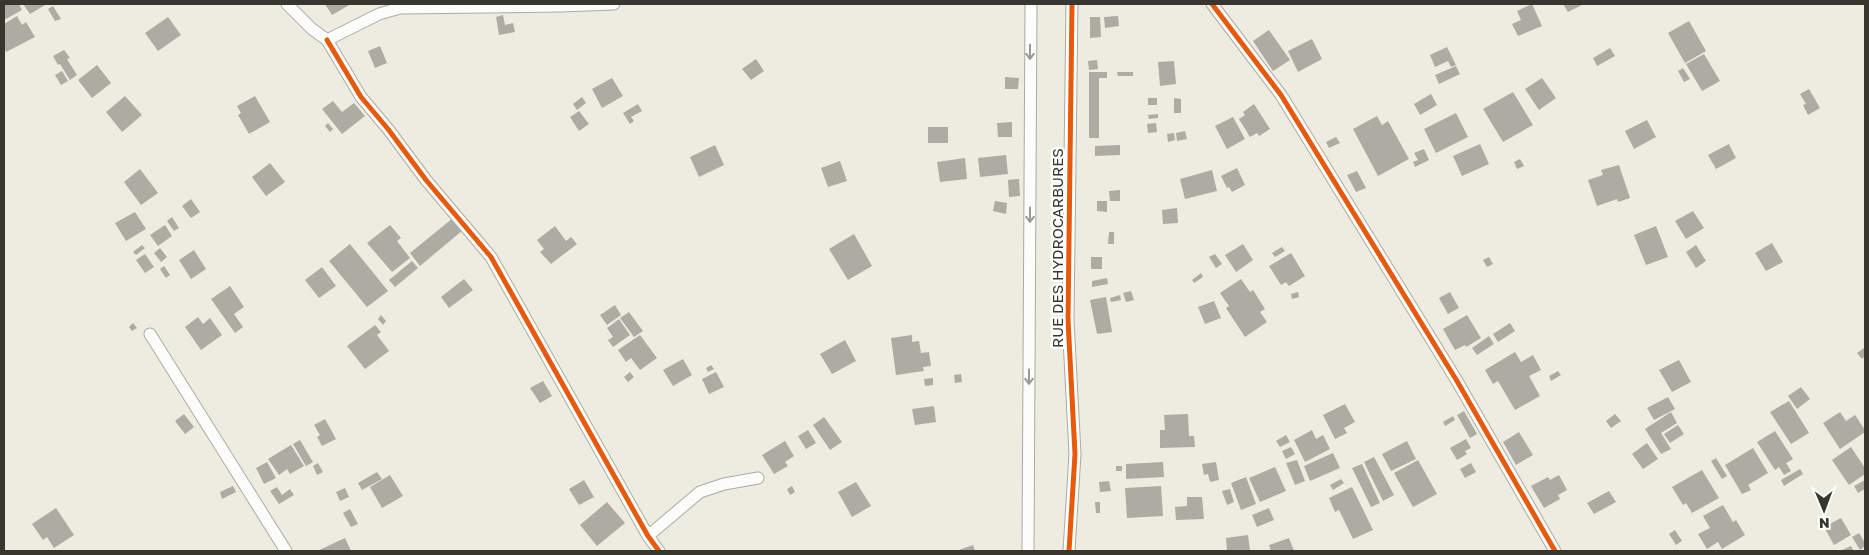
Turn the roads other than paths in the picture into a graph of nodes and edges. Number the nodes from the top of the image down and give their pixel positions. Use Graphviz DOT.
graph roads {
  1 [pos="287,4"];
  2 [pos="614,4"];
  3 [pos="1031,4"];
  4 [pos="1072,4"];
  5 [pos="1212,4"];
  6 [pos="327,40"];
  7 [pos="150,334"];
  8 [pos="758,478"];
  9 [pos="648,536"];
  10 [pos="286,551"];
  11 [pos="659,551"];
  12 [pos="1028,551"];
  13 [pos="1069,551"];
  14 [pos="1555,551"];
  1 -- 6 [label="street"];
  2 -- 6 [label="street"];
  3 -- 12 [label="street, one-way"];
  4 -- 13 [label="street, RUE DES HYDROCARBURES"];
  5 -- 14 [label="street"];
  6 -- 9 [label="street"];
  7 -- 10 [label="street"];
  8 -- 9 [label="street"];
  9 -- 11 [label="street"];
}
